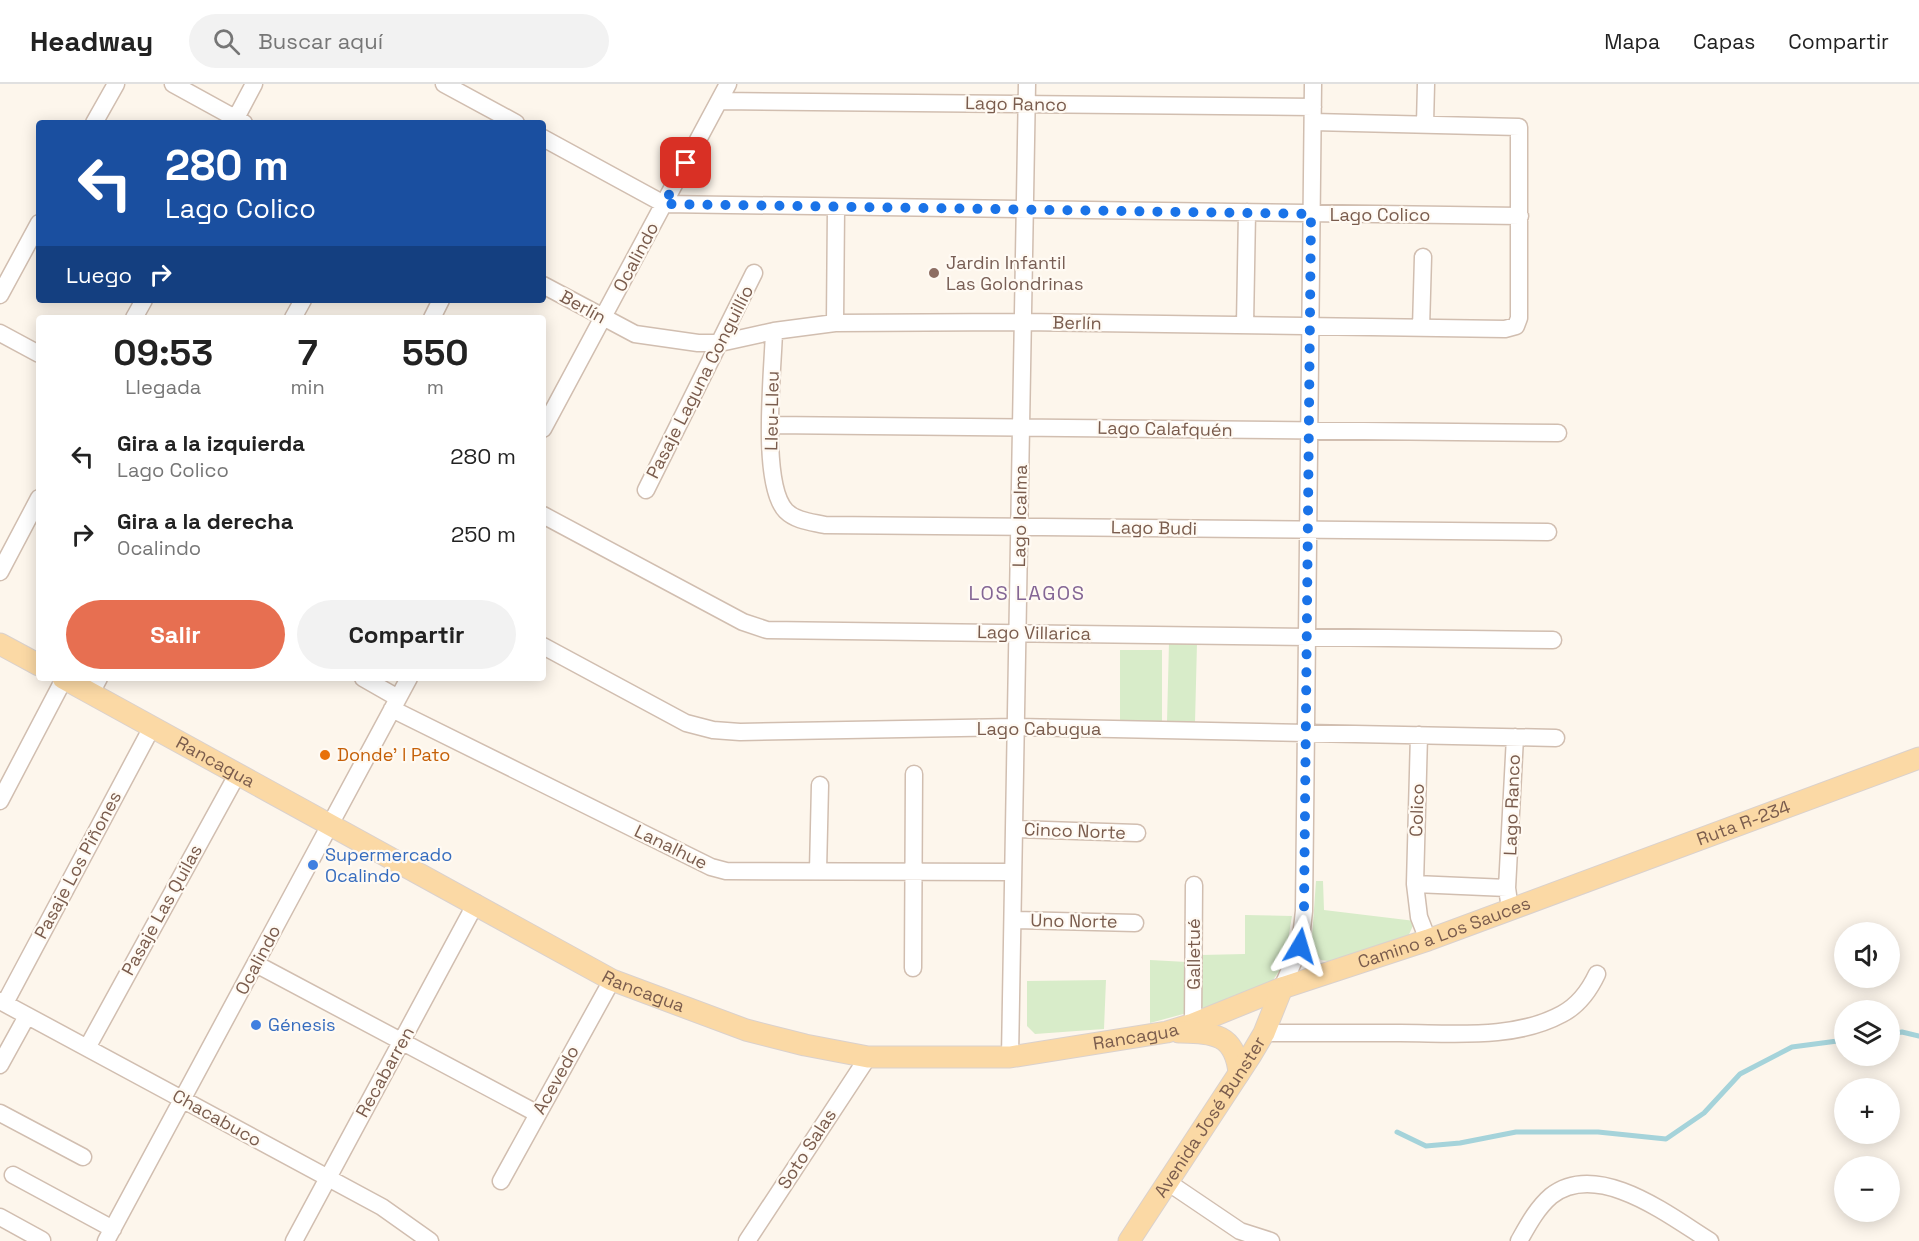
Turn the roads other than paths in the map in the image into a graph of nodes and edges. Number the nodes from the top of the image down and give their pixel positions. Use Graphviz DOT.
graph roads {
  1 [pos="116,84"];
  2 [pos="173,84"];
  3 [pos="254,84"];
  4 [pos="444,84"];
  5 [pos="728,84"];
  6 [pos="1027,84"];
  7 [pos="1313,84"];
  8 [pos="1426,84"];
  9 [pos="719,101"];
  10 [pos="1027,105"];
  11 [pos="1313,114"];
  12 [pos="96,120"];
  13 [pos="238,120"];
  14 [pos="240,120"];
  15 [pos="510,120"];
  16 [pos="1425,123"];
  17 [pos="546,140"];
  18 [pos="664,204"];
  19 [pos="836,208"];
  20 [pos="1025,211"];
  21 [pos="1247,213"];
  22 [pos="1311,214"];
  23 [pos="1520,216"];
  24 [pos="36,229"];
  25 [pos="1423,257"];
  26 [pos="754,273"];
  27 [pos="546,287"];
  28 [pos="0,295"];
  29 [pos="603,318"];
  30 [pos="1023,322"];
  31 [pos="835,323"];
  32 [pos="1245,325"];
  33 [pos="1310,326"];
  34 [pos="1421,328"];
  35 [pos="774,330"];
  36 [pos="0,333"];
  37 [pos="720,343"];
  38 [pos="36,352"];
  39 [pos="546,423"];
  40 [pos="771,425"];
  41 [pos="1021,427"];
  42 [pos="1309,430"];
  43 [pos="1558,433"];
  44 [pos="646,490"];
  45 [pos="774,491"];
  46 [pos="36,504"];
  47 [pos="546,517"];
  48 [pos="1019,526"];
  49 [pos="1308,530"];
  50 [pos="1548,532"];
  51 [pos="0,572"];
  52 [pos="1018,632"];
  53 [pos="1306,638"];
  54 [pos="1553,640"];
  55 [pos="0,644"];
  56 [pos="546,648"];
  57 [pos="36,663"];
  58 [pos="62,681"];
  59 [pos="76,681"];
  60 [pos="367,681"];
  61 [pos="407,681"];
  62 [pos="95,686"];
  63 [pos="395,703"];
  64 [pos="152,726"];
  65 [pos="1016,727"];
  66 [pos="1305,733"];
  67 [pos="1419,735"];
  68 [pos="1515,737"];
  69 [pos="1556,738"];
  70 [pos="1919,758"];
  71 [pos="238,773"];
  72 [pos="914,774"];
  73 [pos="820,784"];
  74 [pos="0,801"];
  75 [pos="330,824"];
  76 [pos="1014,829"];
  77 [pos="1137,832"];
  78 [pos="818,871"];
  79 [pos="914,871"];
  80 [pos="1013,872"];
  81 [pos="1508,880"];
  82 [pos="1194,885"];
  83 [pos="1415,885"];
  84 [pos="1569,887"];
  85 [pos="476,903"];
  86 [pos="1510,909"];
  87 [pos="1013,920"];
  88 [pos="1135,923"];
  89 [pos="1428,940"];
  90 [pos="256,964"];
  91 [pos="913,968"];
  92 [pos="1597,974"];
  93 [pos="612,980"];
  94 [pos="1282,988"];
  95 [pos="2,1002"];
  96 [pos="27,1016"];
  97 [pos="1193,1024"];
  98 [pos="1167,1032"];
  99 [pos="1264,1033"];
  100 [pos="401,1042"];
  101 [pos="87,1048"];
  102 [pos="867,1057"];
  103 [pos="1010,1057"];
  104 [pos="0,1065"];
  105 [pos="1239,1073"];
  106 [pos="181,1098"];
  107 [pos="0,1113"];
  108 [pos="538,1114"];
  109 [pos="83,1157"];
  110 [pos="13,1175"];
  111 [pos="327,1179"];
  112 [pos="501,1181"];
  113 [pos="1169,1183"];
  114 [pos="0,1217"];
  115 [pos="108,1238"];
  116 [pos="42,1240"];
  117 [pos="294,1241"];
  118 [pos="430,1241"];
  119 [pos="747,1241"];
  120 [pos="1129,1241"];
  121 [pos="1271,1241"];
  122 [pos="1519,1241"];
  123 [pos="1710,1241"];
  1 -- 12 [label="street"];
  2 -- 13 [label="street"];
  3 -- 14 [label="street"];
  4 -- 15 [label="street"];
  5 -- 9 [label="street, Ocalindo"];
  6 -- 10 [label="street, Lago Icalma"];
  7 -- 11 [label="street"];
  8 -- 16 [label="street"];
  9 -- 10 [label="street, Lago Ranco"];
  9 -- 18 [label="street, Ocalindo"];
  10 -- 11 [label="street, Lago Ranco"];
  10 -- 20 [label="street, Lago Icalma"];
  11 -- 16 [label="street, Lago Ranco"];
  11 -- 22 [label="street"];
  16 -- 23 [label="street, Lago Ranco"];
  17 -- 18 [label="street"];
  18 -- 19 [label="street, Lago Colico"];
  18 -- 29 [label="street, Ocalindo"];
  19 -- 20 [label="street, Lago Colico"];
  19 -- 31 [label="street"];
  20 -- 21 [label="street, Lago Colico"];
  20 -- 30 [label="street, Lago Icalma"];
  21 -- 22 [label="street, Lago Colico"];
  21 -- 32 [label="street"];
  22 -- 23 [label="street, Lago Colico"];
  22 -- 33 [label="street"];
  23 -- 34 [label="street, Berlín"];
  24 -- 28 [label="street"];
  25 -- 34 [label="street"];
  26 -- 37 [label="street, Pasaje Laguna Conguillío"];
  27 -- 29 [label="street, Berlín"];
  29 -- 37 [label="street, Berlín"];
  29 -- 39 [label="street, Ocalindo"];
  30 -- 31 [label="street, Berlín"];
  30 -- 32 [label="street, Berlín"];
  30 -- 41 [label="street, Lago Icalma"];
  31 -- 35 [label="street, Berlín"];
  32 -- 33 [label="street, Berlín"];
  33 -- 34 [label="street, Berlín"];
  33 -- 42 [label="street"];
  35 -- 37 [label="street, Berlín"];
  35 -- 40 [label="street, Lleu-Lleu"];
  36 -- 38 [label="street"];
  37 -- 44 [label="street, Pasaje Laguna Conguillío"];
  40 -- 41 [label="street, Lago Calafquén"];
  40 -- 45 [label="street, Lleu-Lleu"];
  41 -- 42 [label="street, Lago Calafquén"];
  41 -- 48 [label="street, Lago Icalma"];
  42 -- 43 [label="street, Lago Calafquén"];
  42 -- 49 [label="street"];
  45 -- 48 [label="street, Lago Budi"];
  46 -- 51 [label="street"];
  47 -- 52 [label="street, Lago Villarica"];
  48 -- 49 [label="street, Lago Budi"];
  48 -- 52 [label="street, Lago Icalma"];
  49 -- 50 [label="street, Lago Budi"];
  49 -- 53 [label="street"];
  52 -- 53 [label="street, Lago Villarica"];
  52 -- 65 [label="street, Lago Icalma"];
  53 -- 54 [label="street, Lago Villarica"];
  53 -- 66 [label="street"];
  55 -- 57 [label="main road"];
  56 -- 65 [label="street, Lago Cabugua"];
  58 -- 74 [label="street"];
  59 -- 62 [label="main road, Rancagua"];
  60 -- 63 [label="street, Lanalhue"];
  61 -- 63 [label="street, Ocalindo"];
  62 -- 64 [label="main road, Rancagua"];
  63 -- 75 [label="street, Ocalindo"];
  63 -- 78 [label="street, Lanalhue"];
  64 -- 71 [label="main road, Rancagua"];
  64 -- 95 [label="street, Pasaje Los Piñones"];
  65 -- 66 [label="street, Lago Cabugua"];
  65 -- 76 [label="street, Lago Icalma"];
  66 -- 67 [label="street, Lago Cabugua"];
  66 -- 94 [label="street"];
  67 -- 68 [label="street, Lago Cabugua"];
  67 -- 83 [label="street, Colico"];
  68 -- 69 [label="street, Lago Cabugua"];
  68 -- 81 [label="street, Lago Ranco"];
  70 -- 84 [label="main road, Ruta R-234"];
  71 -- 75 [label="main road, Rancagua"];
  71 -- 101 [label="street, Pasaje Las Quilas"];
  72 -- 79 [label="street"];
  73 -- 78 [label="street"];
  75 -- 85 [label="main road, Rancagua"];
  75 -- 90 [label="street, Ocalindo"];
  76 -- 77 [label="street, Cinco Norte"];
  76 -- 80 [label="street, Lago Icalma"];
  78 -- 79 [label="street, Lanalhue"];
  79 -- 80 [label="street, Lanalhue"];
  79 -- 91 [label="street"];
  80 -- 87 [label="street, Lago Icalma"];
  81 -- 83 [label="street"];
  81 -- 86 [label="street, Lago Ranco"];
  82 -- 97 [label="street, Galletué"];
  83 -- 89 [label="street, Colico"];
  84 -- 86 [label="main road, Camino a Los Sauces"];
  85 -- 93 [label="main road, Rancagua"];
  85 -- 100 [label="street, Recabarren"];
  86 -- 89 [label="main road, Camino a Los Sauces"];
  87 -- 88 [label="street, Uno Norte"];
  87 -- 103 [label="street, Lago Icalma"];
  89 -- 94 [label="main road, Camino a Los Sauces"];
  90 -- 100 [label="street"];
  90 -- 106 [label="street, Ocalindo"];
  92 -- 99 [label="street"];
  93 -- 102 [label="main road, Rancagua"];
  93 -- 108 [label="street, Acevedo"];
  94 -- 97 [label="main road, Rancagua"];
  94 -- 99 [label="main road, Avenida José Bunster"];
  95 -- 96 [label="street, Chacabuco"];
  96 -- 101 [label="street, Chacabuco"];
  96 -- 104 [label="street"];
  97 -- 98 [label="main road, Rancagua"];
  98 -- 103 [label="main road, Rancagua"];
  98 -- 105 [label="main road"];
  99 -- 105 [label="main road, Avenida José Bunster"];
  100 -- 108 [label="street"];
  100 -- 111 [label="street, Recabarren"];
  101 -- 106 [label="street, Chacabuco"];
  102 -- 103 [label="main road, Rancagua"];
  102 -- 119 [label="street, Soto Salas"];
  105 -- 113 [label="main road, Avenida José Bunster"];
  106 -- 111 [label="street, Chacabuco"];
  106 -- 115 [label="street, Ocalindo"];
  107 -- 109 [label="street"];
  108 -- 112 [label="street, Acevedo"];
  110 -- 115 [label="street"];
  111 -- 117 [label="street, Recabarren"];
  111 -- 118 [label="street, Chacabuco"];
  113 -- 120 [label="main road, Avenida José Bunster"];
  113 -- 121 [label="street"];
  114 -- 116 [label="street"];
  122 -- 123 [label="street"];
}
